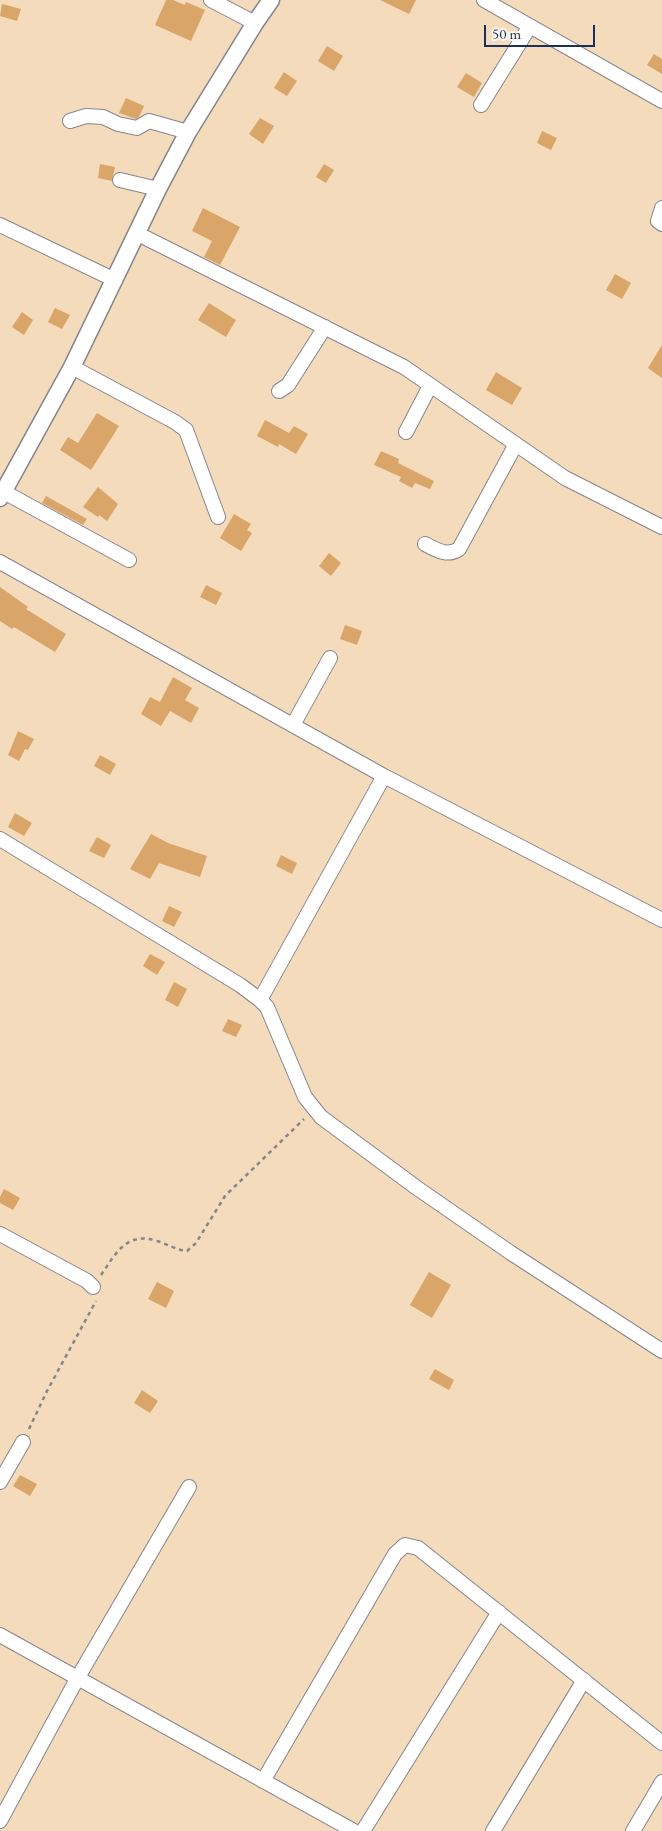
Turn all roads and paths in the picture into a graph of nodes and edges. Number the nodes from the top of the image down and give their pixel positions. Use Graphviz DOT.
graph roads {
  1 [pos="211,0"];
  2 [pos="271,0"];
  3 [pos="484,0"];
  4 [pos="255,23"];
  5 [pos="530,26"];
  6 [pos="662,100"];
  7 [pos="481,105"];
  8 [pos="70,120"];
  9 [pos="188,132"];
  10 [pos="120,180"];
  11 [pos="158,189"];
  12 [pos="662,208"];
  13 [pos="662,224"];
  14 [pos="0,225"];
  15 [pos="138,234"];
  16 [pos="115,280"];
  17 [pos="325,327"];
  18 [pos="72,366"];
  19 [pos="430,386"];
  20 [pos="279,391"];
  21 [pos="406,432"];
  22 [pos="516,444"];
  23 [pos="2,495"];
  24 [pos="218,517"];
  25 [pos="662,527"];
  26 [pos="425,544"];
  27 [pos="129,560"];
  28 [pos="0,562"];
  29 [pos="330,658"];
  30 [pos="294,725"];
  31 [pos="384,776"];
  32 [pos="0,839"];
  33 [pos="662,920"];
  34 [pos="260,1000"];
  35 [pos="314,1108"];
  36 [pos="0,1234"];
  37 [pos="93,1287"];
  38 [pos="662,1351"];
  39 [pos="23,1442"];
  40 [pos="0,1482"];
  41 [pos="190,1487"];
  42 [pos="499,1612"];
  43 [pos="0,1635"];
  44 [pos="77,1678"];
  45 [pos="584,1680"];
  46 [pos="662,1743"];
  47 [pos="264,1782"];
  48 [pos="662,1782"];
  49 [pos="0,1821"];
  50 [pos="354,1831"];
  51 [pos="363,1831"];
  52 [pos="494,1831"];
  53 [pos="633,1831"];
  1 -- 4 [label="street"];
  2 -- 4 [label="street"];
  3 -- 5 [label="street"];
  4 -- 9 [label="street"];
  5 -- 6 [label="street"];
  5 -- 7 [label="street"];
  8 -- 9 [label="street"];
  9 -- 11 [label="street"];
  10 -- 11 [label="street"];
  11 -- 15 [label="street"];
  12 -- 13 [label="street"];
  14 -- 16 [label="street"];
  15 -- 16 [label="street"];
  15 -- 17 [label="street"];
  16 -- 18 [label="street"];
  17 -- 19 [label="street"];
  17 -- 20 [label="street"];
  18 -- 23 [label="street"];
  18 -- 24 [label="street"];
  19 -- 21 [label="street"];
  19 -- 22 [label="street"];
  22 -- 25 [label="street"];
  22 -- 26 [label="street"];
  23 -- 27 [label="street"];
  28 -- 30 [label="street"];
  29 -- 30 [label="street"];
  30 -- 31 [label="street"];
  31 -- 33 [label="street"];
  31 -- 34 [label="street"];
  32 -- 34 [label="street"];
  34 -- 35 [label="street"];
  35 -- 37 [label="path"];
  35 -- 38 [label="street"];
  36 -- 37 [label="street"];
  37 -- 39 [label="path"];
  39 -- 40 [label="street"];
  41 -- 44 [label="street"];
  42 -- 45 [label="street"];
  42 -- 47 [label="street"];
  42 -- 51 [label="street"];
  43 -- 44 [label="street"];
  44 -- 47 [label="street"];
  44 -- 49 [label="street"];
  45 -- 46 [label="street"];
  45 -- 52 [label="street"];
  47 -- 50 [label="street"];
  48 -- 53 [label="street"];
}
